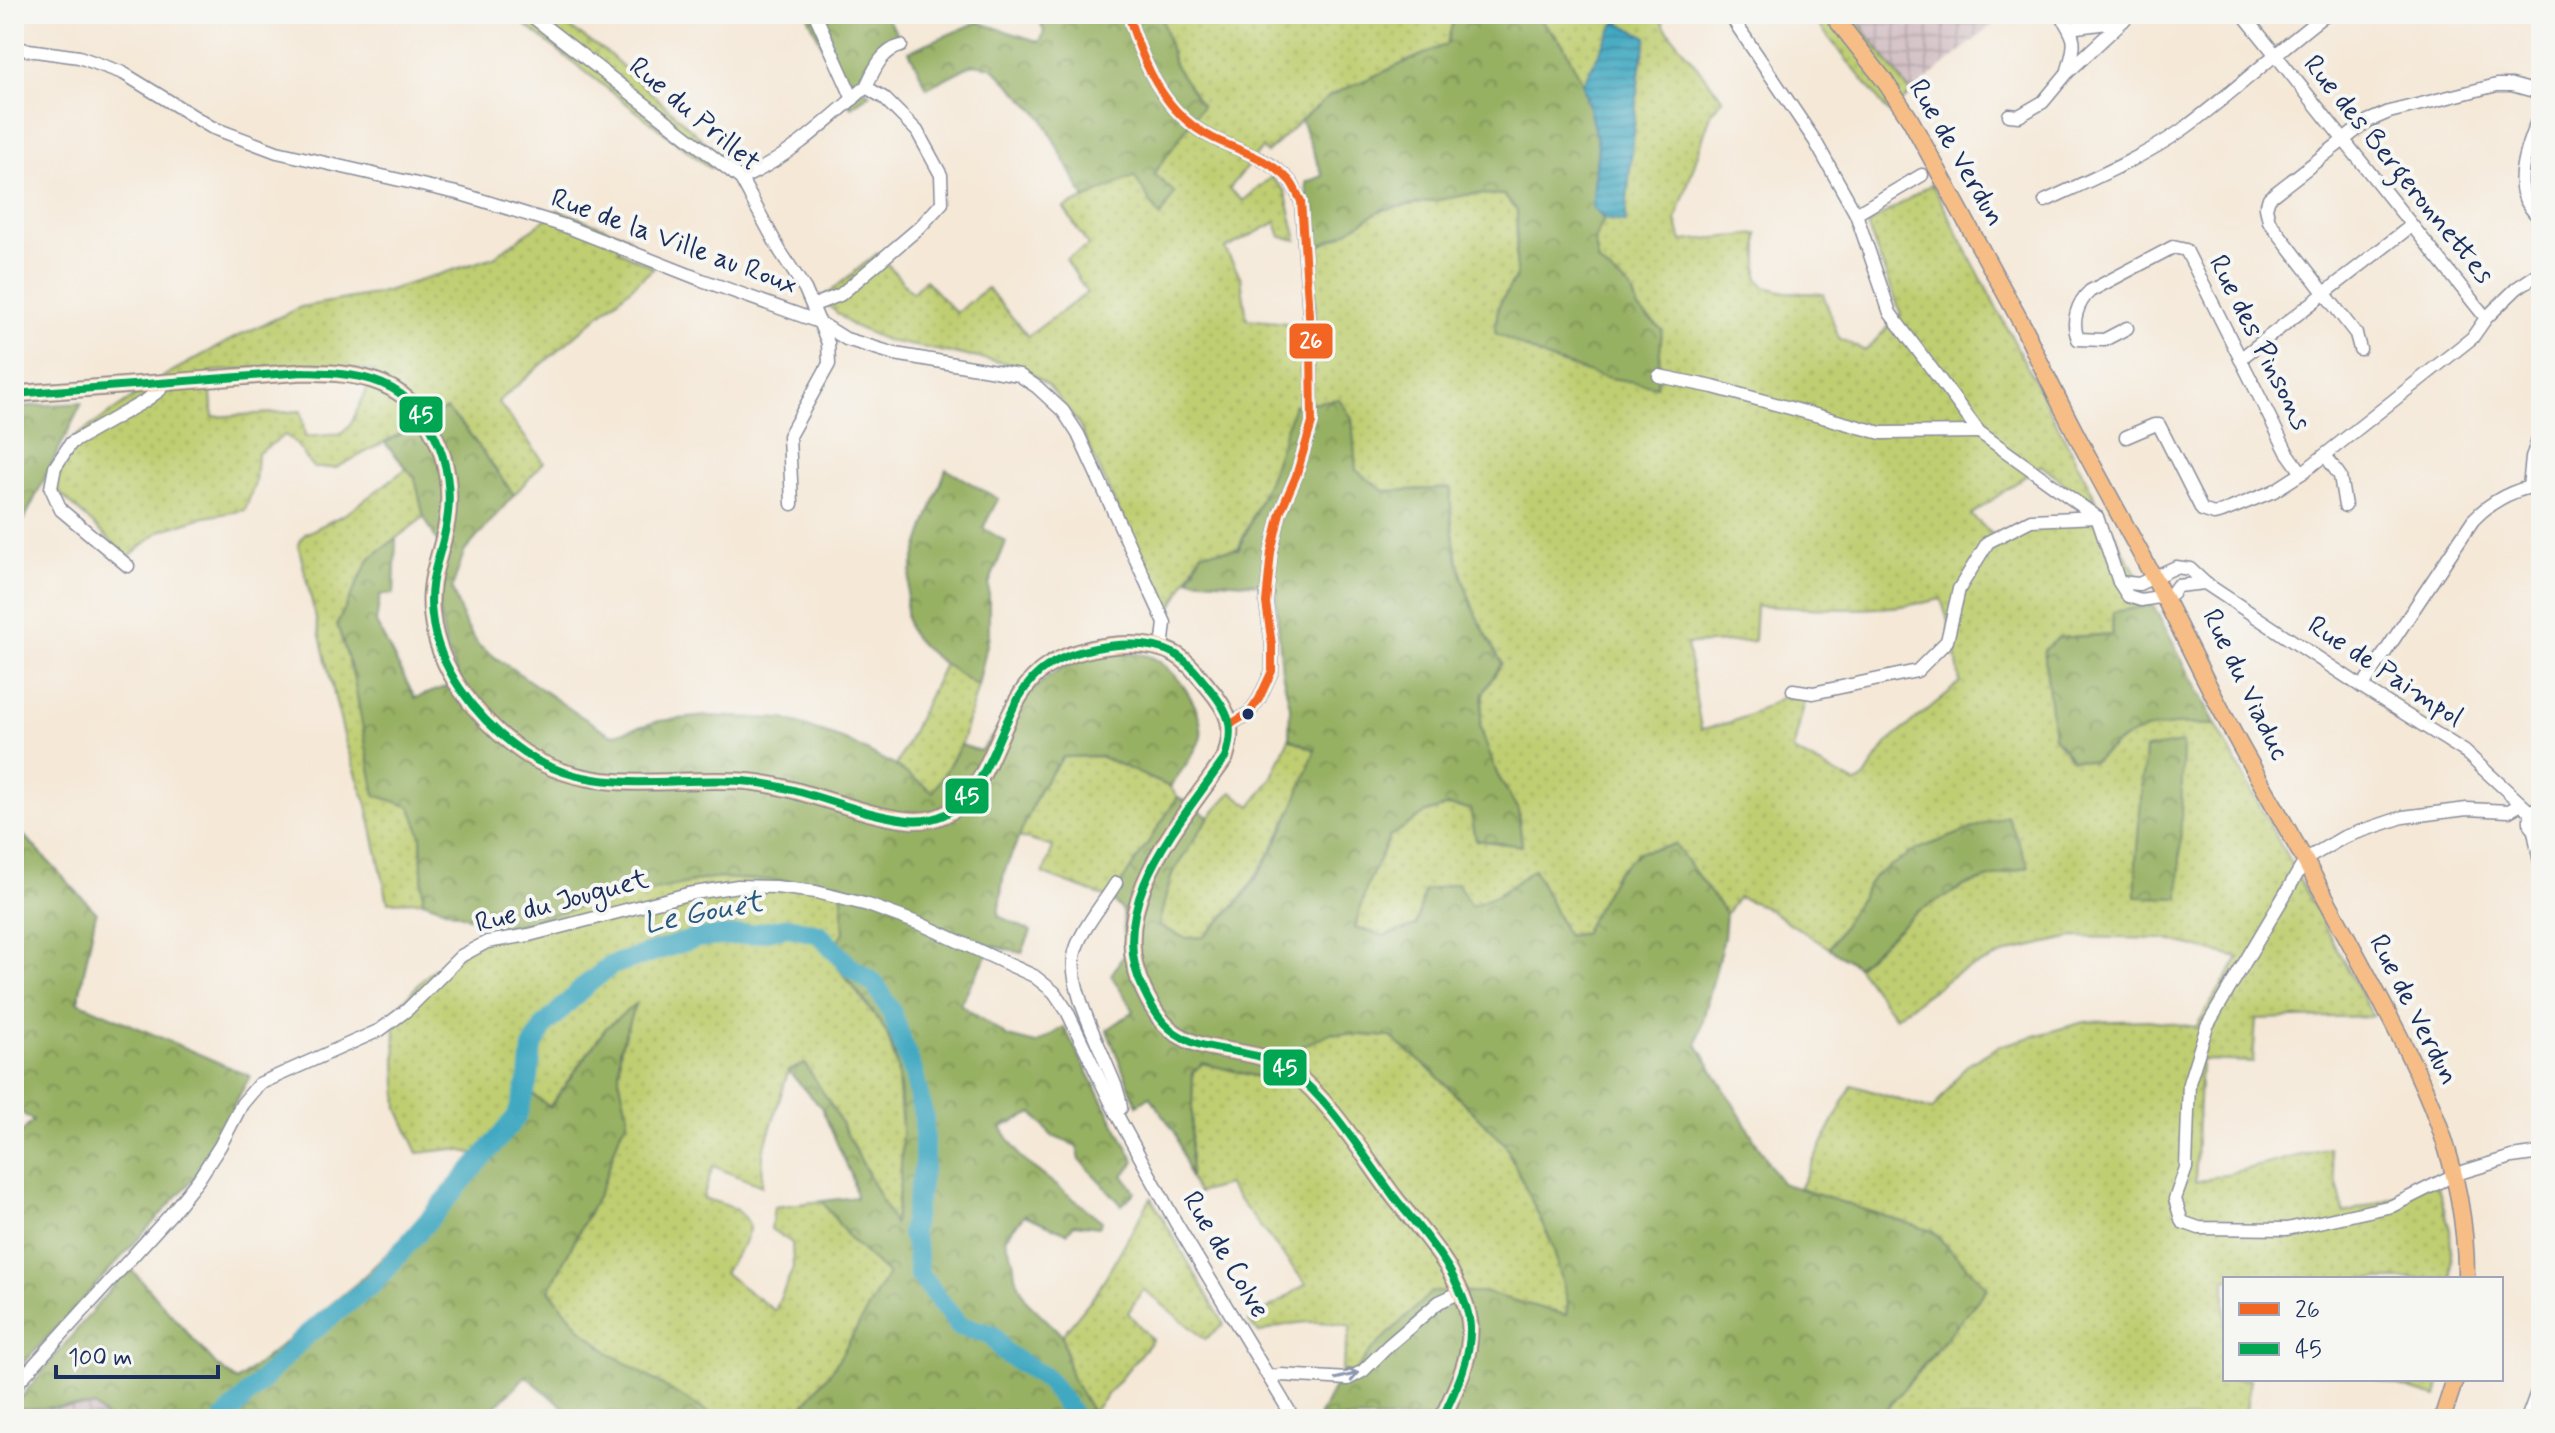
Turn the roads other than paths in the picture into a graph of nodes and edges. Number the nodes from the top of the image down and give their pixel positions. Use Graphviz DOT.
graph roads {
  1 [pos="529,14"];
  2 [pos="815,14"];
  3 [pos="1128,14"];
  4 [pos="1732,14"];
  5 [pos="1832,14"];
  6 [pos="2060,14"];
  7 [pos="2243,14"];
  8 [pos="2326,14"];
  9 [pos="2125,16"];
  10 [pos="2069,28"];
  11 [pos="901,46"];
  12 [pos="14,48"];
  13 [pos="2274,55"];
  14 [pos="2067,73"];
  15 [pos="866,87"];
  16 [pos="2541,93"];
  17 [pos="853,99"];
  18 [pos="2009,115"];
  19 [pos="2540,117"];
  20 [pos="2343,139"];
  21 [pos="1922,175"];
  22 [pos="741,179"];
  23 [pos="2045,201"];
  24 [pos="1856,214"];
  25 [pos="2541,220"];
  26 [pos="2411,226"];
  27 [pos="2541,272"];
  28 [pos="2326,294"];
  29 [pos="814,305"];
  30 [pos="2486,318"];
  31 [pos="819,322"];
  32 [pos="2127,328"];
  33 [pos="2360,349"];
  34 [pos="2240,359"];
  35 [pos="1659,376"];
  36 [pos="164,382"];
  37 [pos="14,394"];
  38 [pos="2541,429"];
  39 [pos="1979,432"];
  40 [pos="2126,437"];
  41 [pos="2325,455"];
  42 [pos="2302,473"];
  43 [pos="2535,486"];
  44 [pos="792,504"];
  45 [pos="2345,506"];
  46 [pos="2097,517"];
  47 [pos="128,566"];
  48 [pos="2157,575"];
  49 [pos="2119,582"];
  50 [pos="2205,583"];
  51 [pos="2167,594"];
  52 [pos="1162,649"];
  53 [pos="2362,687"];
  54 [pos="1793,690"];
  55 [pos="1231,724"];
  56 [pos="2263,782"];
  57 [pos="2531,808"];
  58 [pos="2538,832"];
  59 [pos="2306,859"];
  60 [pos="2541,867"];
  61 [pos="1116,883"];
  62 [pos="1116,1113"];
  63 [pos="2541,1153"];
  64 [pos="2456,1174"];
  65 [pos="2466,1277"];
  66 [pos="1461,1292"];
  67 [pos="1270,1377"];
  68 [pos="2454,1381"];
  69 [pos="2541,1381"];
  70 [pos="14,1387"];
  71 [pos="1294,1419"];
  72 [pos="1442,1419"];
  73 [pos="2442,1419"];
  74 [pos="2527,1419"];
  1 -- 22 [label="street, Rue du Prillet"];
  2 -- 17 [label="street"];
  3 -- 55 [label="street"];
  4 -- 24 [label="street"];
  5 -- 48 [label="main road, Rue de Verdun"];
  6 -- 10 [label="street"];
  7 -- 13 [label="street, Rue des Bergeronnettes"];
  8 -- 13 [label="street"];
  9 -- 10 [label="street"];
  9 -- 14 [label="street"];
  10 -- 14 [label="street"];
  11 -- 15 [label="street"];
  12 -- 31 [label="street, Rue de la Ville au Roux"];
  13 -- 20 [label="street, Rue des Bergeronnettes"];
  13 -- 23 [label="street"];
  14 -- 18 [label="street"];
  15 -- 17 [label="street"];
  15 -- 29 [label="street"];
  16 -- 20 [label="street"];
  17 -- 22 [label="street"];
  19 -- 25 [label="street"];
  20 -- 26 [label="street, Rue des Bergeronnettes"];
  20 -- 28 [label="street"];
  21 -- 24 [label="street"];
  22 -- 29 [label="street, Rue du Prillet"];
  24 -- 39 [label="street"];
  26 -- 28 [label="street"];
  26 -- 30 [label="street, Rue des Bergeronnettes"];
  27 -- 30 [label="street"];
  28 -- 33 [label="street"];
  28 -- 34 [label="street"];
  29 -- 31 [label="street, Rue du Prillet"];
  30 -- 41 [label="street"];
  31 -- 44 [label="street, Rue du Prillet"];
  31 -- 52 [label="street, Rue de la Ville au Roux"];
  32 -- 34 [label="street, Rue des Pinsons"];
  34 -- 42 [label="street, Rue des Pinsons"];
  35 -- 39 [label="street"];
  36 -- 37 [label="main road"];
  36 -- 47 [label="street"];
  36 -- 52 [label="main road"];
  38 -- 43 [label="street"];
  39 -- 46 [label="street"];
  40 -- 42 [label="street"];
  41 -- 42 [label="street"];
  41 -- 45 [label="street"];
  43 -- 53 [label="street"];
  46 -- 49 [label="street"];
  46 -- 54 [label="street"];
  48 -- 49 [label="street"];
  48 -- 50 [label="street, Rue de Paimpol"];
  48 -- 51 [label="main road, Rue de Verdun"];
  49 -- 51 [label="street"];
  50 -- 51 [label="street"];
  50 -- 53 [label="street, Rue de Paimpol"];
  51 -- 56 [label="main road, Rue du Viaduc"];
  52 -- 55 [label="main road"];
  53 -- 57 [label="street, Rue de Paimpol"];
  55 -- 66 [label="main road"];
  56 -- 59 [label="main road, Rue de Verdun"];
  57 -- 58 [label="street"];
  57 -- 59 [label="street"];
  58 -- 60 [label="street"];
  59 -- 64 [label="main road, Rue de Verdun"];
  59 -- 64 [label="street"];
  61 -- 62 [label="street"];
  62 -- 67 [label="street, Rue de Colve"];
  62 -- 70 [label="street, Rue du Jouguet"];
  63 -- 64 [label="street"];
  64 -- 65 [label="main road, Rue de Verdun"];
  67 -- 66 [label="street, one-way"];
  66 -- 72 [label="main road"];
  67 -- 71 [label="street, Rue de Colve"];
  68 -- 73 [label="main road"];
  69 -- 74 [label="street"];
}
